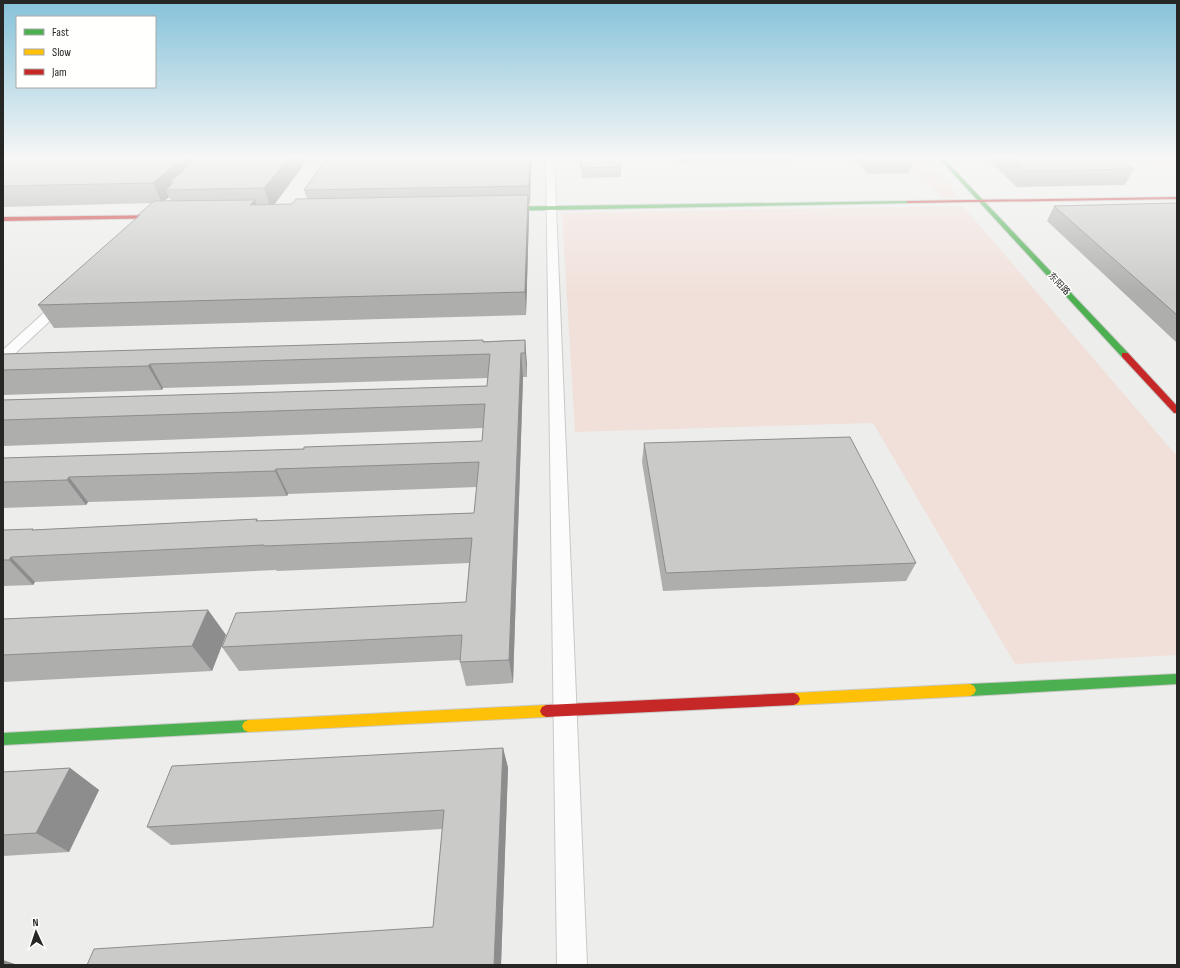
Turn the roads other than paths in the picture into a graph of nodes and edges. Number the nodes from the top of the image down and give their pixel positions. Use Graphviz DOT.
graph roads {
  1 [pos="552,203"];
  2 [pos="848,203"];
  3 [pos="984,203"];
  4 [pos="168,205"];
  5 [pos="552,208"];
  6 [pos="488,210"];
  7 [pos="180,215"];
  8 [pos="156,216"];
  9 [pos="3,219"];
  10 [pos="145,226"];
  11 [pos="71,294"];
  12 [pos="3,357"];
  13 [pos="1177,411"];
  14 [pos="1177,679"];
  15 [pos="565,711"];
  16 [pos="3,739"];
  17 [pos="572,965"];
  1 -- 5 [label="street"];
  2 -- 5 [label="street"];
  3 -- 13 [label="street, 东阳路"];
  4 -- 8 [label="street"];
  5 -- 6 [label="street"];
  5 -- 15 [label="street"];
  7 -- 8 [label="street"];
  8 -- 9 [label="street"];
  8 -- 10 [label="street"];
  11 -- 12 [label="street"];
  14 -- 15 [label="street"];
  15 -- 16 [label="street"];
  15 -- 17 [label="street"];
}
